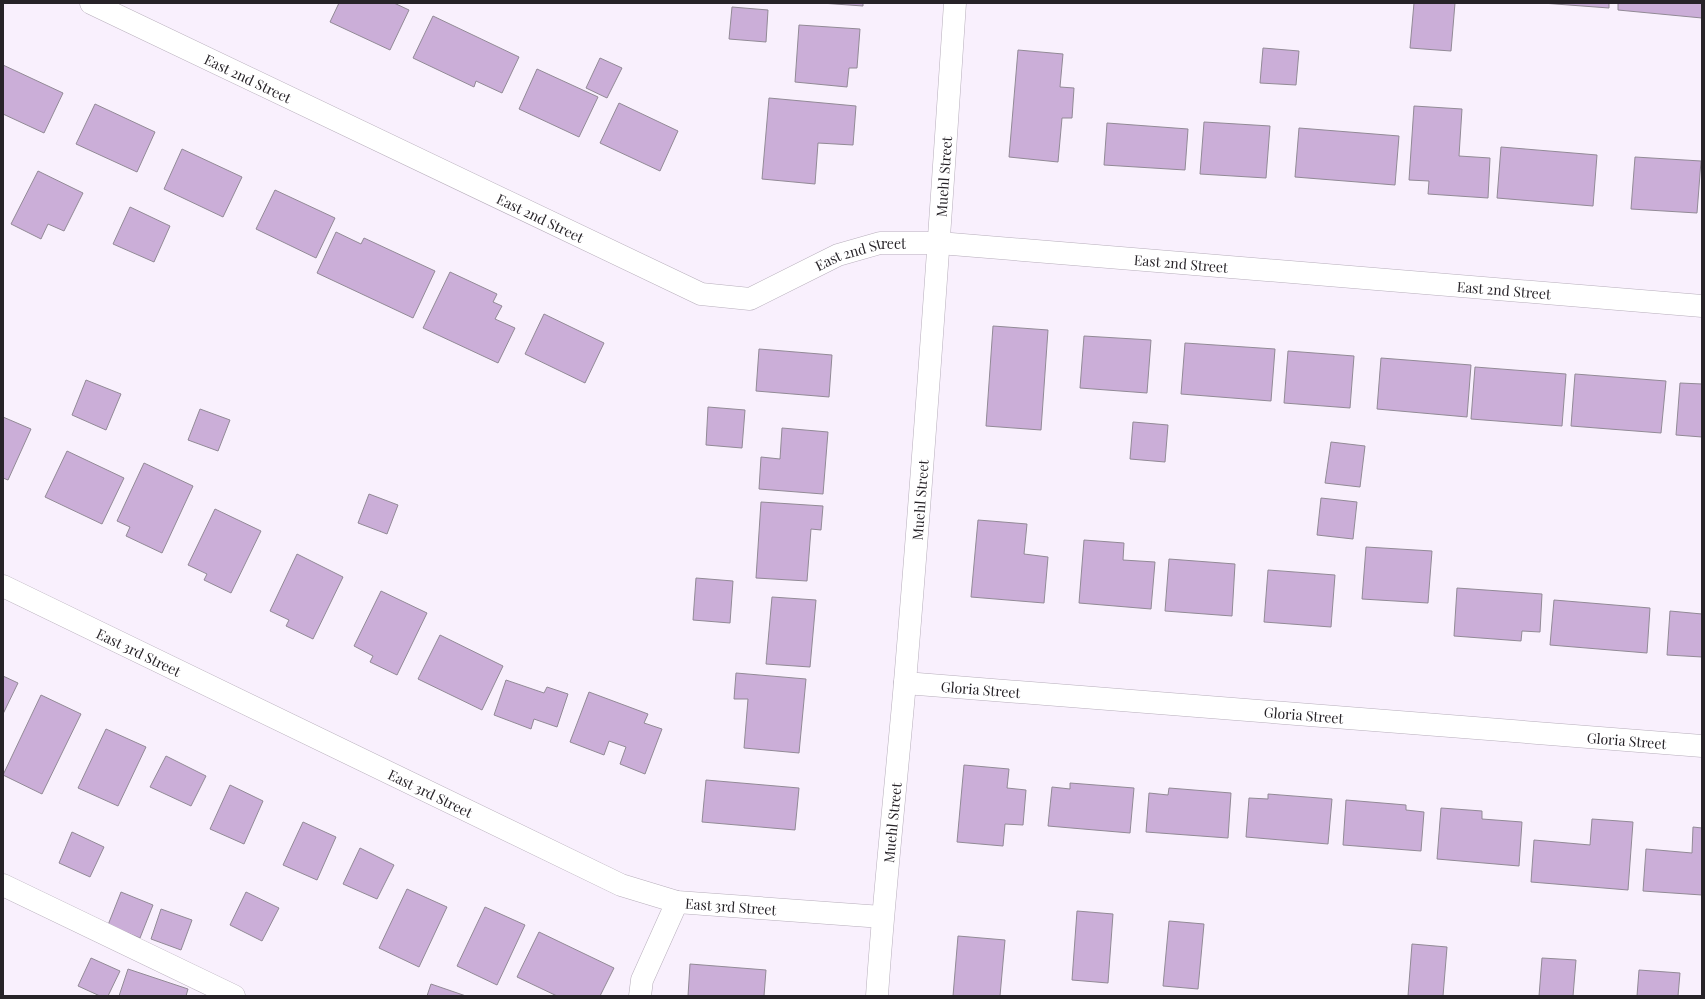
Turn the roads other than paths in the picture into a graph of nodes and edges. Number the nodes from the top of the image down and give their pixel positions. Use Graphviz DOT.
graph roads {
  1 [pos="90,3"];
  2 [pos="955,3"];
  3 [pos="939,243"];
  4 [pos="1702,306"];
  5 [pos="3,586"];
  6 [pos="905,683"];
  7 [pos="1702,746"];
  8 [pos="3,885"];
  9 [pos="677,902"];
  10 [pos="882,917"];
  11 [pos="234,996"];
  12 [pos="640,996"];
  13 [pos="877,996"];
  1 -- 3 [label="street, East 2nd Street"];
  2 -- 3 [label="street, Muehl Street"];
  3 -- 4 [label="street, East 2nd Street"];
  3 -- 6 [label="street, Muehl Street"];
  5 -- 9 [label="street, East 3rd Street"];
  6 -- 7 [label="street, Gloria Street"];
  6 -- 10 [label="street, Muehl Street"];
  8 -- 11 [label="street"];
  9 -- 10 [label="street, East 3rd Street"];
  9 -- 12 [label="street"];
  10 -- 13 [label="street, Muehl Street"];
}
